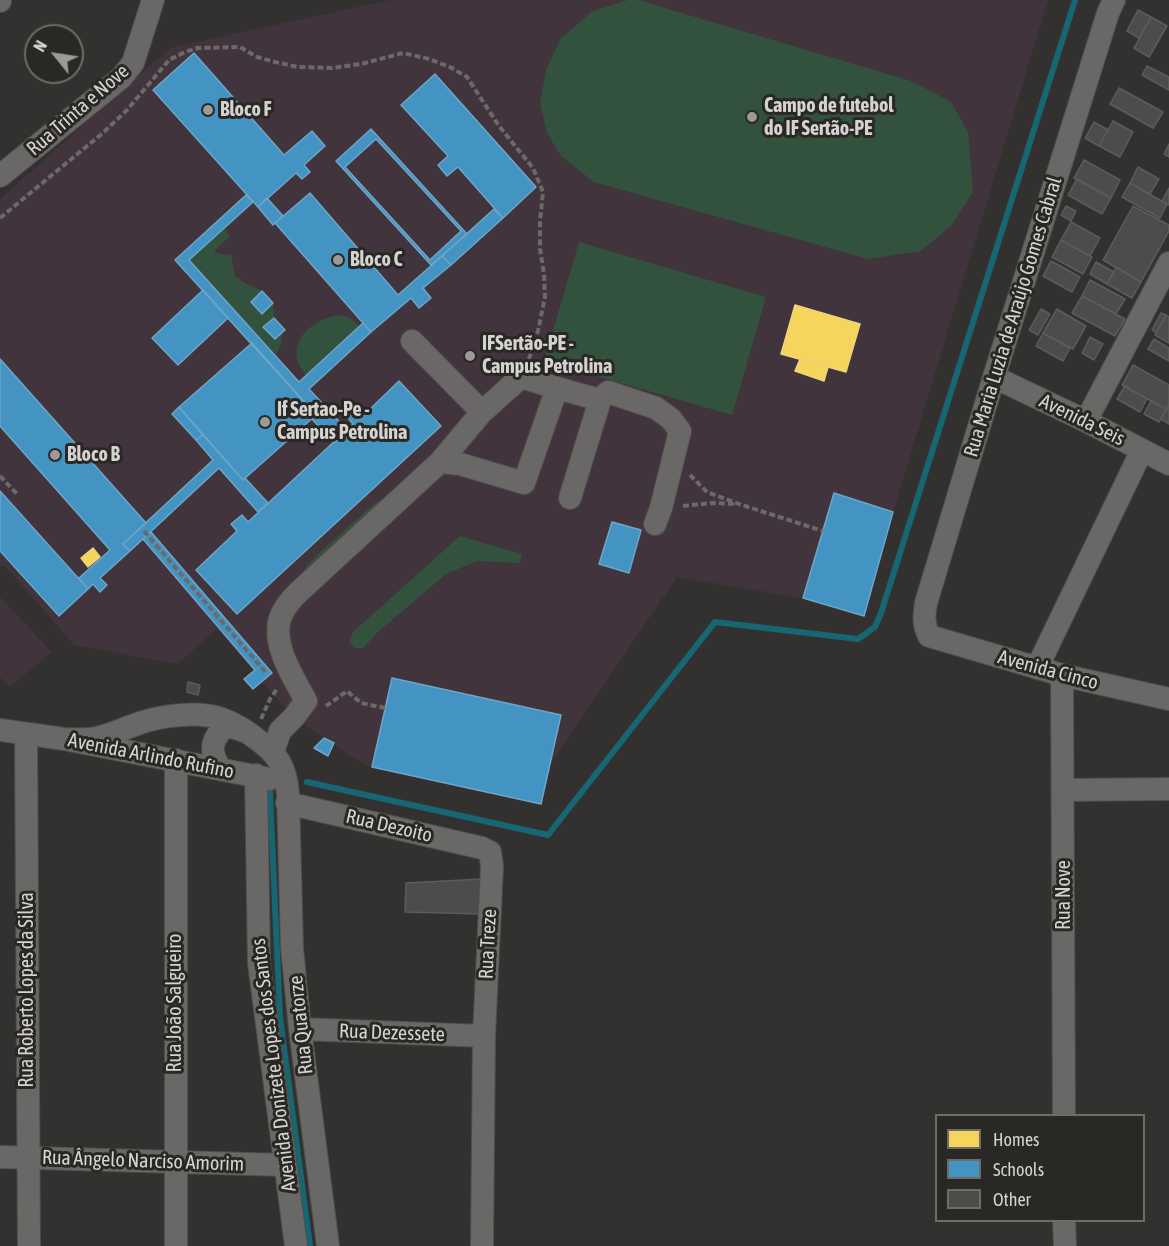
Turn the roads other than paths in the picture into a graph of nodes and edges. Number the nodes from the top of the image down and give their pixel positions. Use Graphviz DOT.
graph roads {
  1 [pos="153,0"];
  2 [pos="1114,0"];
  3 [pos="0,176"];
  4 [pos="1169,263"];
  5 [pos="412,341"];
  6 [pos="994,377"];
  7 [pos="557,387"];
  8 [pos="600,400"];
  9 [pos="482,412"];
  10 [pos="1086,421"];
  11 [pos="1142,450"];
  12 [pos="440,462"];
  13 [pos="1169,464"];
  14 [pos="570,498"];
  15 [pos="655,524"];
  16 [pos="929,636"];
  17 [pos="1037,668"];
  18 [pos="1062,675"];
  19 [pos="1169,699"];
  20 [pos="0,730"];
  21 [pos="26,734"];
  22 [pos="250,734"];
  23 [pos="64,739"];
  24 [pos="273,752"];
  25 [pos="176,760"];
  26 [pos="220,768"];
  27 [pos="256,775"];
  28 [pos="1169,789"];
  29 [pos="1063,790"];
  30 [pos="287,802"];
  31 [pos="490,852"];
  32 [pos="300,1029"];
  33 [pos="484,1036"];
  34 [pos="1064,1114"];
  35 [pos="0,1157"];
  36 [pos="28,1158"];
  37 [pos="175,1162"];
  38 [pos="285,1165"];
  39 [pos="1064,1222"];
  40 [pos="29,1246"];
  41 [pos="176,1246"];
  42 [pos="296,1246"];
  43 [pos="328,1246"];
  44 [pos="482,1246"];
  45 [pos="1065,1246"];
  1 -- 3 [label="street, Rua Trinta e Nove"];
  2 -- 6 [label="street, Rua Maria Luzia de Araújo Gomes Cabral"];
  4 -- 10 [label="street"];
  5 -- 9 [label="street"];
  6 -- 10 [label="street, Avenida Seis"];
  6 -- 16 [label="street, Rua Maria Luzia de Araújo Gomes Cabral"];
  7 -- 8 [label="street"];
  7 -- 9 [label="street"];
  7 -- 12 [label="street"];
  8 -- 14 [label="street"];
  8 -- 15 [label="street"];
  9 -- 12 [label="street"];
  10 -- 11 [label="street, Avenida Seis"];
  11 -- 13 [label="street, Avenida Seis"];
  11 -- 17 [label="street"];
  12 -- 24 [label="street"];
  16 -- 17 [label="street, Avenida Cinco"];
  17 -- 18 [label="street, Avenida Cinco"];
  18 -- 19 [label="street, Avenida Cinco"];
  18 -- 29 [label="street, Rua Nove"];
  20 -- 21 [label="street, Avenida Arlindo Rufino"];
  21 -- 23 [label="street, Avenida Arlindo Rufino"];
  21 -- 36 [label="street, Rua Roberto Lopes da Silva"];
  22 -- 23 [label="street"];
  22 -- 24 [label="street"];
  22 -- 26 [label="street"];
  23 -- 25 [label="street, Avenida Arlindo Rufino"];
  24 -- 30 [label="street, Rua Quatorze"];
  25 -- 26 [label="street, Avenida Arlindo Rufino"];
  25 -- 37 [label="street, Rua João Salgueiro"];
  26 -- 27 [label="street, Avenida Arlindo Rufino"];
  27 -- 30 [label="street, Avenida Arlindo Rufino"];
  27 -- 38 [label="street, Avenida Donizete Lopes dos Santos"];
  28 -- 29 [label="street"];
  29 -- 34 [label="street, Rua Nove"];
  30 -- 31 [label="street, Rua Dezoito"];
  30 -- 32 [label="street, Rua Quatorze"];
  31 -- 33 [label="street, Rua Treze"];
  32 -- 33 [label="street, Rua Dezessete"];
  32 -- 43 [label="street, Rua Quatorze"];
  33 -- 44 [label="street, Rua Treze"];
  35 -- 36 [label="street, Rua Ângelo Narciso Amorim"];
  36 -- 37 [label="street, Rua Ângelo Narciso Amorim"];
  36 -- 40 [label="street, Rua Roberto Lopes da Silva"];
  37 -- 38 [label="street, Rua Ângelo Narciso Amorim"];
  37 -- 41 [label="street, Rua João Salgueiro"];
  38 -- 42 [label="street, Avenida Donizete Lopes dos Santos"];
  39 -- 45 [label="street"];
}
